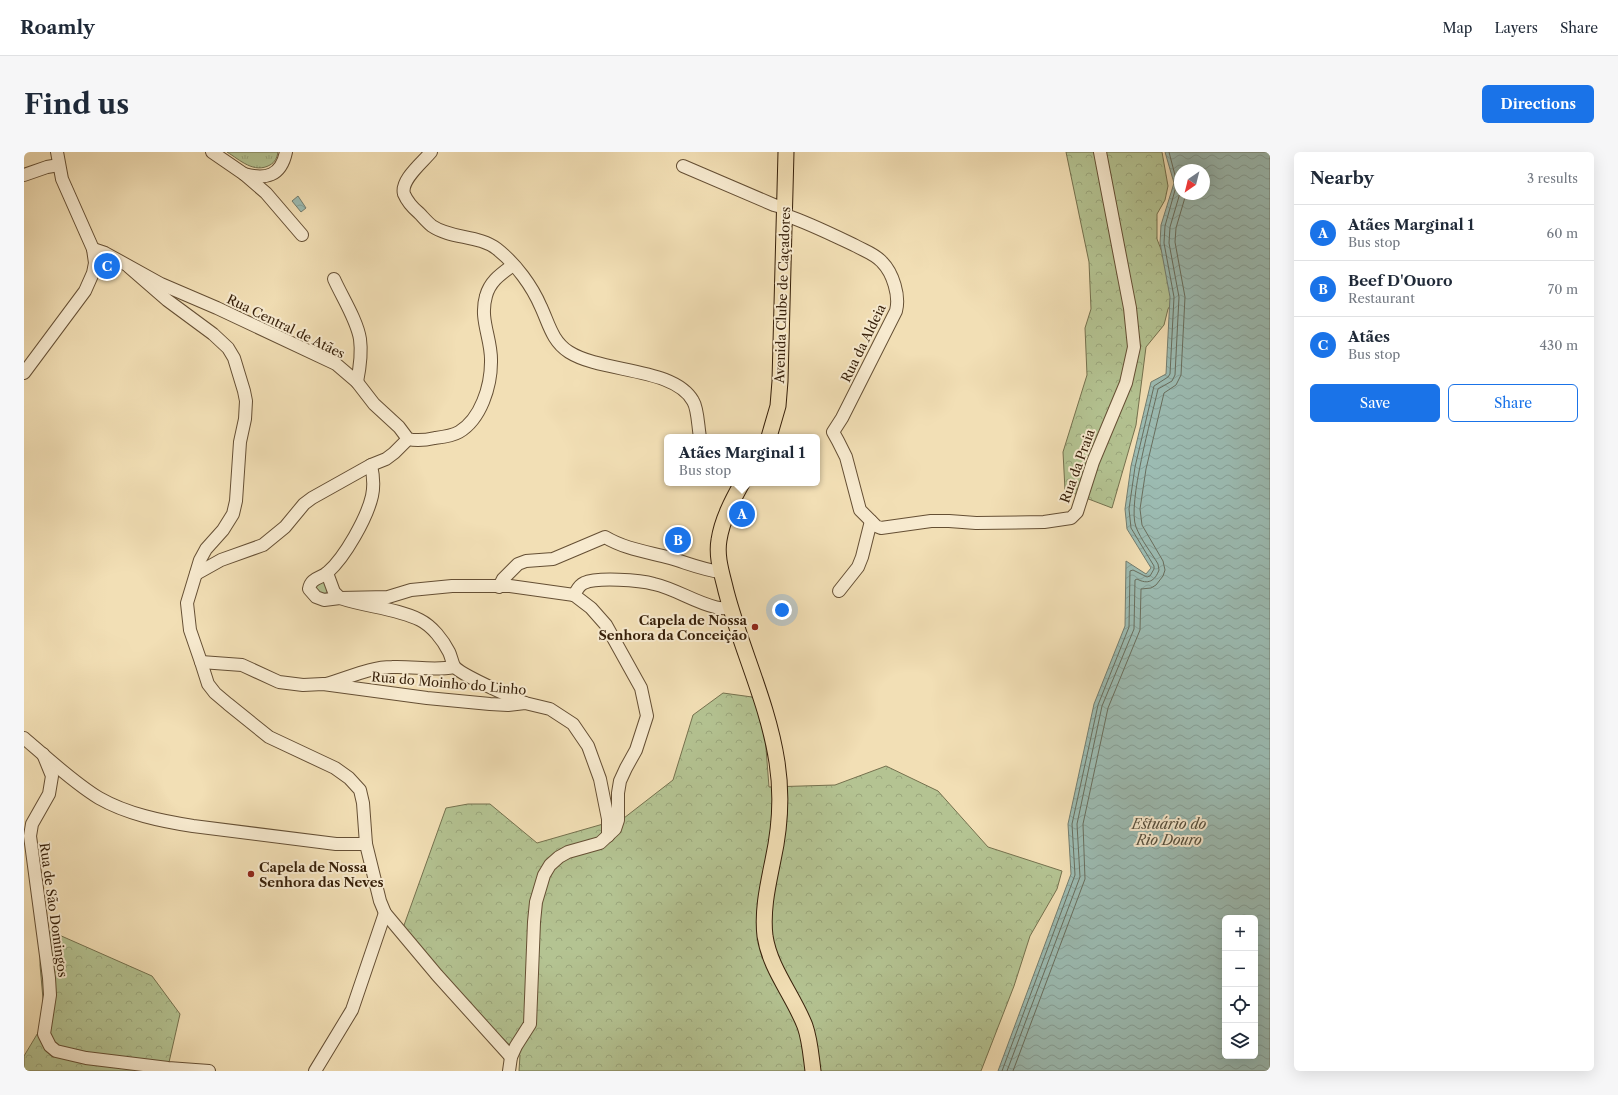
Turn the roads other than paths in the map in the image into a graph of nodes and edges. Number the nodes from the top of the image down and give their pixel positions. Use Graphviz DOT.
graph roads {
  1 [pos="57,152"];
  2 [pos="212,152"];
  3 [pos="286,152"];
  4 [pos="431,152"];
  5 [pos="786,152"];
  6 [pos="1100,152"];
  7 [pos="59,165"];
  8 [pos="683,166"];
  9 [pos="244,174"];
  10 [pos="24,175"];
  11 [pos="785,211"];
  12 [pos="302,235"];
  13 [pos="93,249"];
  14 [pos="513,265"];
  15 [pos="129,267"];
  16 [pos="334,279"];
  17 [pos="24,373"];
  18 [pos="357,382"];
  19 [pos="699,434"];
  20 [pos="770,434"];
  21 [pos="408,439"];
  22 [pos="371,465"];
  23 [pos="740,486"];
  24 [pos="871,521"];
  25 [pos="721,572"];
  26 [pos="196,574"];
  27 [pos="327,574"];
  28 [pos="499,586"];
  29 [pos="839,591"];
  30 [pos="574,594"];
  31 [pos="340,598"];
  32 [pos="730,608"];
  33 [pos="202,662"];
  34 [pos="454,666"];
  35 [pos="323,684"];
  36 [pos="525,703"];
  37 [pos="24,738"];
  38 [pos="43,754"];
  39 [pos="608,836"];
  40 [pos="366,844"];
  41 [pos="385,913"];
  42 [pos="511,1057"];
  43 [pos="168,1070"];
  44 [pos="209,1071"];
  45 [pos="315,1071"];
  46 [pos="509,1071"];
  47 [pos="813,1071"];
  1 -- 7 [label="street"];
  2 -- 9 [label="street"];
  3 -- 9 [label="street"];
  4 -- 14 [label="street"];
  5 -- 11 [label="main road, Avenida Clube de Caçadores"];
  6 -- 24 [label="street, Rua da Praia"];
  7 -- 10 [label="street"];
  7 -- 13 [label="street"];
  8 -- 11 [label="street"];
  9 -- 12 [label="street"];
  11 -- 20 [label="main road, Avenida Clube de Caçadores"];
  11 -- 24 [label="street, Rua da Aldeia"];
  13 -- 15 [label="street"];
  13 -- 17 [label="street"];
  14 -- 19 [label="street"];
  14 -- 21 [label="street"];
  15 -- 18 [label="street, Rua Central de Atães"];
  15 -- 26 [label="street"];
  16 -- 18 [label="street"];
  18 -- 21 [label="street, Rua Central de Atães"];
  21 -- 22 [label="street"];
  22 -- 26 [label="street"];
  22 -- 27 [label="street"];
  23 -- 25 [label="main road"];
  24 -- 29 [label="street"];
  25 -- 28 [label="street"];
  25 -- 32 [label="main road"];
  26 -- 33 [label="street"];
  27 -- 31 [label="street"];
  27 -- 31 [label="street"];
  28 -- 30 [label="street"];
  28 -- 31 [label="street"];
  30 -- 32 [label="street"];
  30 -- 39 [label="street"];
  31 -- 34 [label="street"];
  32 -- 47 [label="main road"];
  33 -- 35 [label="street, Rua do Moinho do Linho"];
  33 -- 40 [label="street"];
  34 -- 35 [label="street"];
  34 -- 36 [label="street"];
  35 -- 36 [label="street, Rua do Moinho do Linho"];
  36 -- 39 [label="street, Rua do Moinho do Linho"];
  37 -- 38 [label="street"];
  38 -- 40 [label="street"];
  38 -- 43 [label="street, Rua de São Domingos"];
  39 -- 42 [label="street"];
  40 -- 41 [label="street"];
  41 -- 42 [label="street"];
  41 -- 45 [label="street"];
  42 -- 46 [label="street"];
  43 -- 44 [label="street, Rua de São Domingos"];
}
